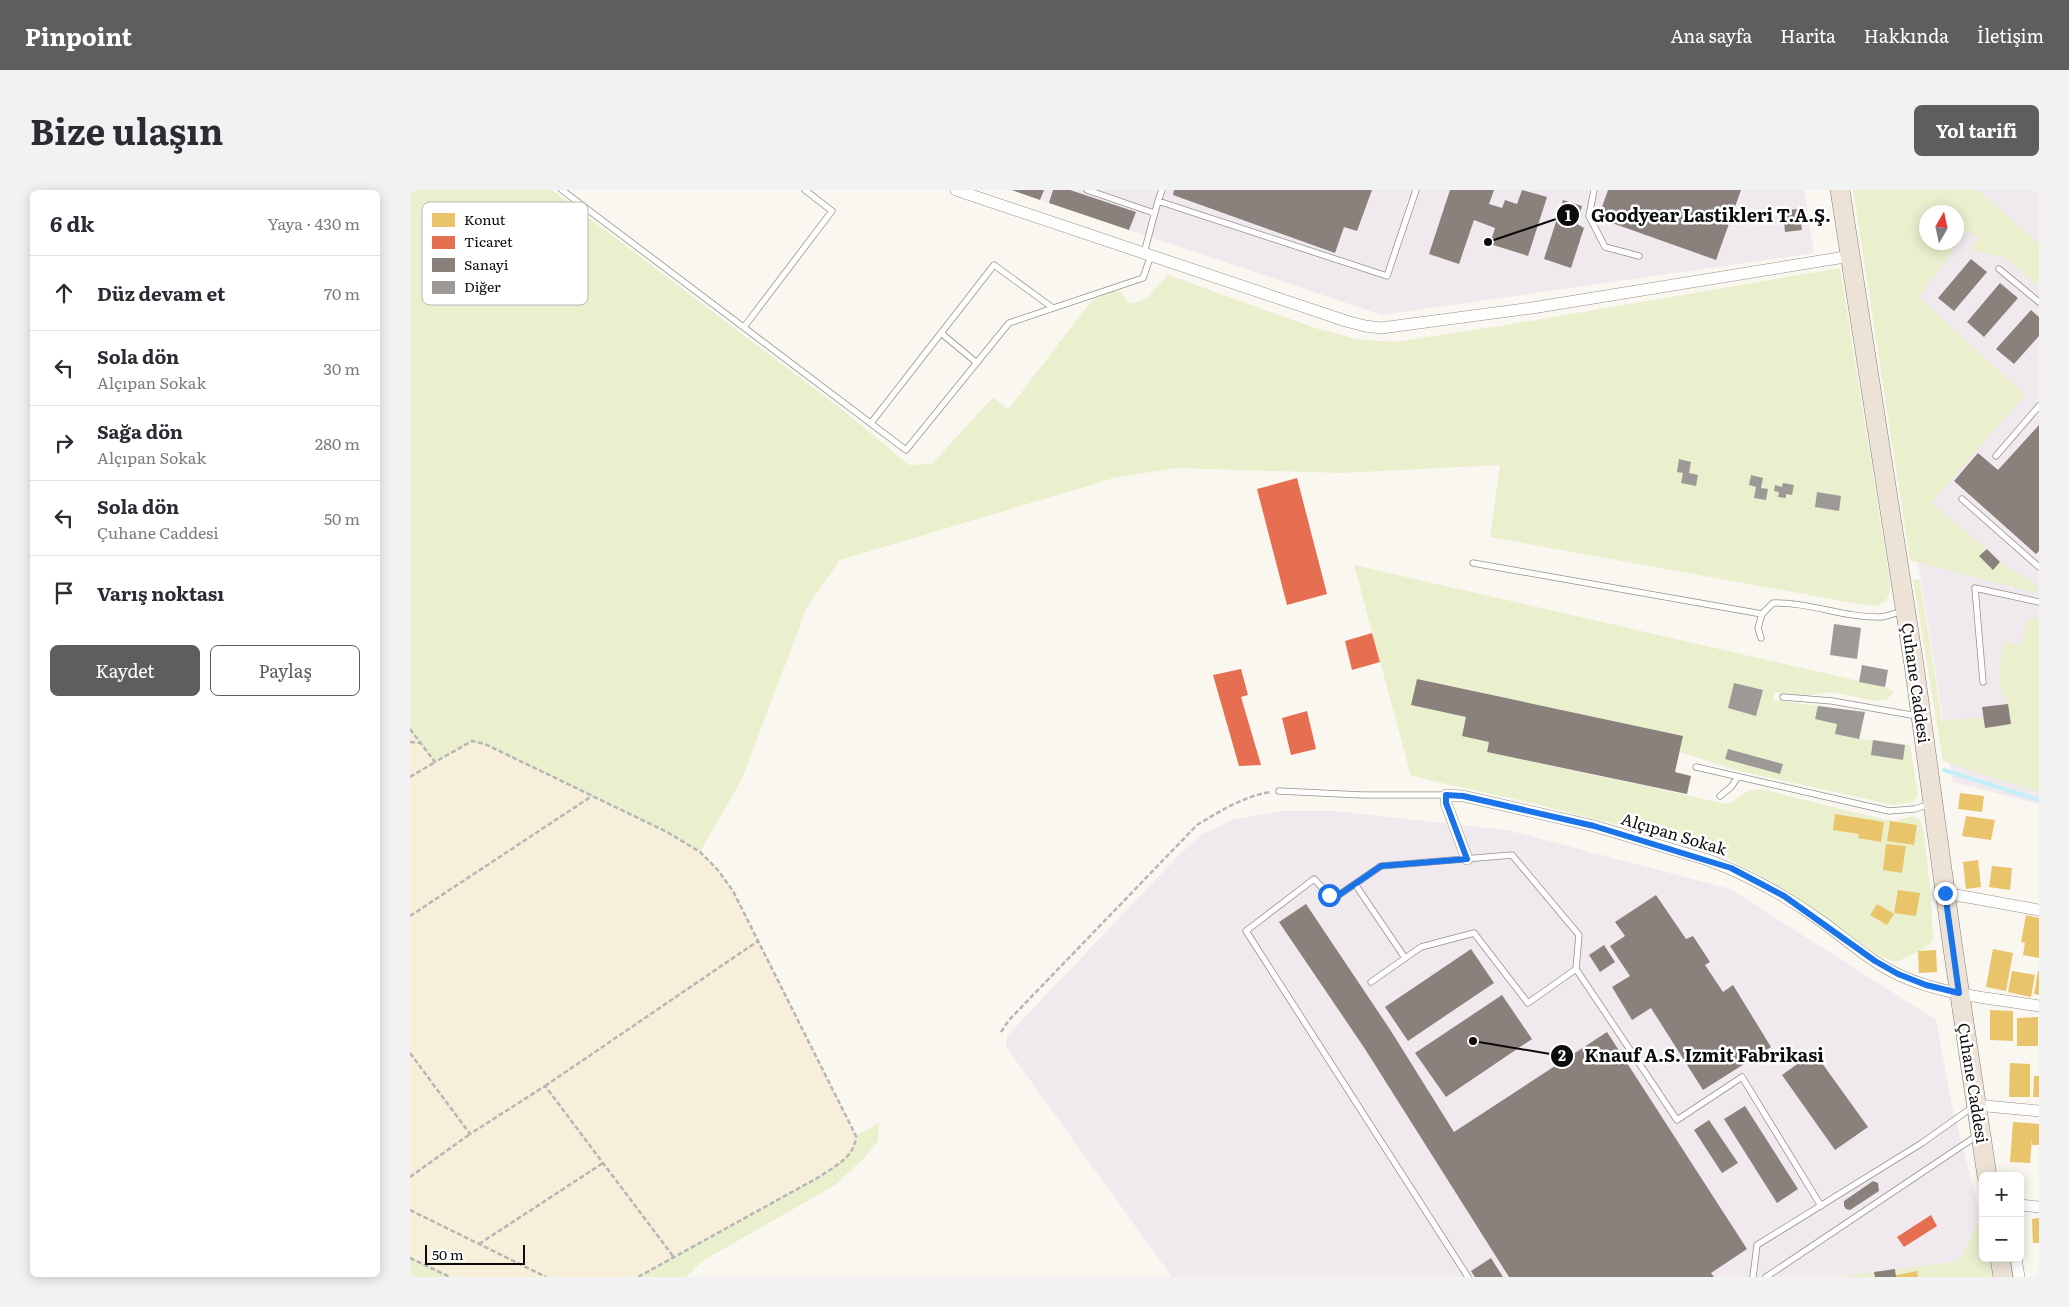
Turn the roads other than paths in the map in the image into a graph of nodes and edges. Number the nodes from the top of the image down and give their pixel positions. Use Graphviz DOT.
graph roads {
  1 [pos="562,190"];
  2 [pos="805,190"];
  3 [pos="956,190"];
  4 [pos="1087,190"];
  5 [pos="1162,190"];
  6 [pos="1416,190"];
  7 [pos="1594,190"];
  8 [pos="1840,190"];
  9 [pos="1158,201"];
  10 [pos="578,202"];
  11 [pos="588,210"];
  12 [pos="1154,213"];
  13 [pos="1147,254"];
  14 [pos="1639,256"];
  15 [pos="1851,256"];
  16 [pos="2000,269"];
  17 [pos="2039,302"];
  18 [pos="1053,308"];
  19 [pos="744,327"];
  20 [pos="941,333"];
  21 [pos="977,363"];
  22 [pos="2039,406"];
  23 [pos="871,423"];
  24 [pos="1996,456"];
  25 [pos="1962,499"];
  26 [pos="1472,563"];
  27 [pos="2039,567"];
  28 [pos="2039,602"];
  29 [pos="1905,611"];
  30 [pos="1762,614"];
  31 [pos="1761,638"];
  32 [pos="1983,682"];
  33 [pos="1783,697"];
  34 [pos="1921,716"];
  35 [pos="1696,767"];
  36 [pos="1738,777"];
  37 [pos="1279,791"];
  38 [pos="1446,795"];
  39 [pos="1720,796"];
  40 [pos="1933,803"];
  41 [pos="1467,859"];
  42 [pos="1355,884"];
  43 [pos="1945,893"];
  44 [pos="2039,910"];
  45 [pos="1405,958"];
  46 [pos="1576,969"];
  47 [pos="1371,982"];
  48 [pos="1959,993"];
  49 [pos="2039,1006"];
  50 [pos="1976,1105"];
  51 [pos="2039,1111"];
  52 [pos="1980,1134"];
  53 [pos="1986,1172"];
  54 [pos="2024,1205"];
  55 [pos="1821,1206"];
  56 [pos="2039,1207"];
  57 [pos="2001,1262"];
  58 [pos="2017,1262"];
  59 [pos="1468,1277"];
  60 [pos="1753,1277"];
  61 [pos="1766,1277"];
  62 [pos="2004,1277"];
  63 [pos="2019,1277"];
  1 -- 10 [label="lane"];
  2 -- 19 [label="lane"];
  3 -- 13 [label="street"];
  4 -- 12 [label="lane"];
  5 -- 9 [label="lane"];
  6 -- 9 [label="lane"];
  7 -- 14 [label="lane"];
  8 -- 15 [label="main road, Çuhane Caddesi"];
  9 -- 12 [label="lane"];
  11 -- 19 [label="lane"];
  12 -- 13 [label="lane"];
  13 -- 15 [label="street"];
  13 -- 18 [label="lane"];
  15 -- 29 [label="main road, Çuhane Caddesi"];
  16 -- 17 [label="lane"];
  18 -- 20 [label="lane"];
  18 -- 21 [label="lane"];
  19 -- 23 [label="lane"];
  20 -- 21 [label="lane"];
  20 -- 23 [label="lane"];
  21 -- 23 [label="lane"];
  22 -- 24 [label="lane"];
  25 -- 27 [label="lane"];
  26 -- 30 [label="lane"];
  28 -- 32 [label="lane"];
  29 -- 30 [label="lane"];
  29 -- 34 [label="main road, Çuhane Caddesi"];
  30 -- 31 [label="lane"];
  33 -- 34 [label="lane"];
  34 -- 40 [label="main road, Çuhane Caddesi"];
  35 -- 36 [label="lane"];
  36 -- 39 [label="lane"];
  36 -- 40 [label="lane"];
  37 -- 38 [label="lane"];
  38 -- 41 [label="street"];
  38 -- 48 [label="street, Alçıpan Sokak"];
  40 -- 43 [label="main road, Çuhane Caddesi"];
  41 -- 42 [label="lane"];
  41 -- 46 [label="lane"];
  42 -- 45 [label="lane"];
  42 -- 59 [label="lane"];
  43 -- 44 [label="street"];
  43 -- 48 [label="main road, Çuhane Caddesi"];
  45 -- 46 [label="lane"];
  45 -- 47 [label="lane"];
  46 -- 55 [label="lane"];
  48 -- 49 [label="street, Alçıpan Sokak"];
  48 -- 50 [label="main road, Çuhane Caddesi"];
  50 -- 51 [label="street"];
  50 -- 52 [label="main road, Çuhane Caddesi"];
  50 -- 55 [label="lane"];
  52 -- 53 [label="main road, Çuhane Caddesi"];
  52 -- 61 [label="lane"];
  54 -- 56 [label="street"];
  55 -- 60 [label="lane"];
  57 -- 62 [label="main road"];
  58 -- 63 [label="street"];
}
